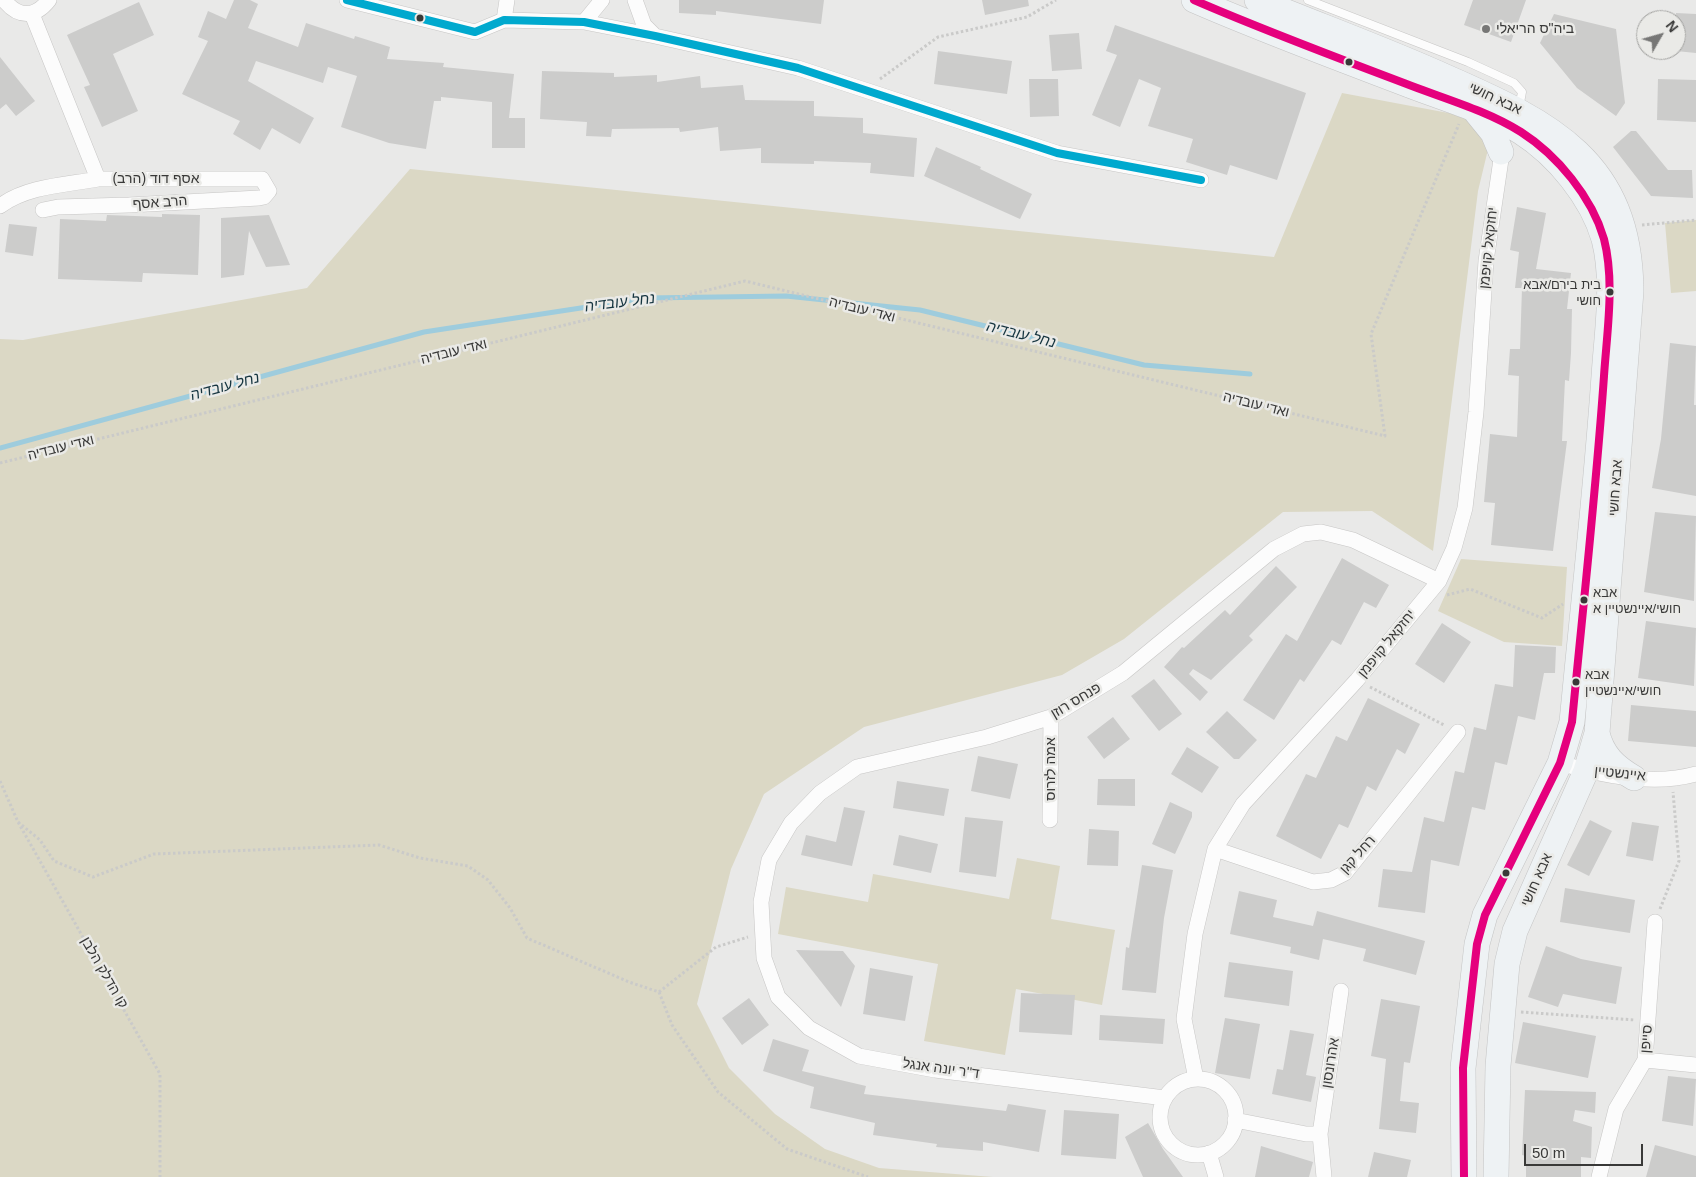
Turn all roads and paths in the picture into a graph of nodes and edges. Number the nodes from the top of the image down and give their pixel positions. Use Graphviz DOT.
graph roads {
  1 [pos="4,0"];
  2 [pos="49,0"];
  3 [pos="348,0"];
  4 [pos="507,0"];
  5 [pos="602,0"];
  6 [pos="636,0"];
  7 [pos="1056,0"];
  8 [pos="1194,0"];
  9 [pos="1257,0"];
  10 [pos="1308,0"];
  11 [pos="32,14"];
  12 [pos="504,20"];
  13 [pos="584,22"];
  14 [pos="655,36"];
  15 [pos="866,90"];
  16 [pos="1470,109"];
  17 [pos="1523,126"];
  18 [pos="1500,159"];
  19 [pos="98,179"];
  20 [pos="1202,180"];
  21 [pos="268,187"];
  22 [pos="0,206"];
  23 [pos="44,210"];
  24 [pos="1696,220"];
  25 [pos="1624,227"];
  26 [pos="0,463"];
  27 [pos="1439,581"];
  28 [pos="1470,589"];
  29 [pos="1542,618"];
  30 [pos="1357,680"];
  31 [pos="1051,717"];
  32 [pos="1458,732"];
  33 [pos="1597,733"];
  34 [pos="1560,763"];
  35 [pos="1586,771"];
  36 [pos="1696,774"];
  37 [pos="1676,777"];
  38 [pos="1634,778"];
  39 [pos="0,781"];
  40 [pos="1696,781"];
  41 [pos="1050,820"];
  42 [pos="18,822"];
  43 [pos="1215,849"];
  44 [pos="1655,922"];
  45 [pos="762,932"];
  46 [pos="764,958"];
  47 [pos="1341,991"];
  48 [pos="659,992"];
  49 [pos="1527,1012"];
  50 [pos="1648,1020"];
  51 [pos="1645,1060"];
  52 [pos="1696,1065"];
  53 [pos="1463,1068"];
  54 [pos="1196,1079"];
  55 [pos="1165,1098"];
  56 [pos="1236,1120"];
  57 [pos="1320,1134"];
  58 [pos="1209,1153"];
  59 [pos="160,1177"];
  60 [pos="868,1177"];
  61 [pos="1216,1177"];
  62 [pos="1324,1177"];
  63 [pos="1446,1177"];
  64 [pos="1464,1177"];
  65 [pos="1496,1177"];
  66 [pos="1599,1177"];
  1 -- 11 [label="street"];
  2 -- 11 [label="street"];
  3 -- 12 [label="street"];
  4 -- 12 [label="street"];
  5 -- 13 [label="street"];
  6 -- 14 [label="street"];
  7 -- 15 [label="path"];
  8 -- 16 [label="main road, אבא חושי"];
  9 -- 17 [label="main road, אבא חושי"];
  10 -- 17 [label="lane"];
  11 -- 19 [label="street, אסף דוד (הרב)"];
  12 -- 13 [label="street"];
  13 -- 14 [label="street"];
  14 -- 15 [label="street"];
  15 -- 20 [label="street"];
  16 -- 17 [label="main road, אבא חושי"];
  16 -- 18 [label="main road"];
  16 -- 26 [label="path, ואדי עובדיה"];
  17 -- 18 [label="street, יחזקאל קויפמן"];
  17 -- 18 [label="street"];
  17 -- 25 [label="main road, אבא חושי"];
  17 -- 34 [label="main road, אבא חושי"];
  18 -- 27 [label="street, יחזקאל קויפמן"];
  19 -- 21 [label="street, אסף דוד (הרב)"];
  19 -- 22 [label="street"];
  21 -- 23 [label="street, הרב אסף"];
  24 -- 25 [label="path"];
  25 -- 33 [label="main road, אבא חושי"];
  27 -- 30 [label="street, יחזקאל קויפמן"];
  27 -- 31 [label="street, פנחס רוזן"];
  28 -- 29 [label="path"];
  30 -- 32 [label="path"];
  30 -- 43 [label="street, יחזקאל קויפמן"];
  31 -- 41 [label="street, אמה לזרוס"];
  31 -- 45 [label="street, פנחס רוזן"];
  32 -- 43 [label="street, רחל קגן"];
  33 -- 35 [label="main road, אבא חושי"];
  33 -- 38 [label="main road"];
  34 -- 35 [label="street, איינשטיין"];
  34 -- 53 [label="main road, אבא חושי"];
  35 -- 38 [label="street, איינשטיין"];
  35 -- 65 [label="main road, אבא חושי"];
  36 -- 37 [label="street, איינשטיין"];
  37 -- 38 [label="street, איינשטיין"];
  37 -- 40 [label="street, איינשטיין"];
  37 -- 44 [label="path"];
  39 -- 42 [label="path, קו הדלק הלבן"];
  42 -- 48 [label="path"];
  42 -- 59 [label="path, קו הדלק הלבן"];
  43 -- 54 [label="street, יחזקאל קויפמן"];
  44 -- 50 [label="street, סייפן"];
  45 -- 46 [label="street, פנחס רוזן"];
  45 -- 48 [label="path"];
  46 -- 55 [label="street, ד''ר יונה אנגל"];
  47 -- 57 [label="street, אהרונסון"];
  48 -- 60 [label="path"];
  49 -- 50 [label="path"];
  50 -- 51 [label="street, סייפן"];
  51 -- 52 [label="street"];
  51 -- 66 [label="street, סייפן"];
  53 -- 63 [label="main road"];
  53 -- 64 [label="main road, אבא חושי"];
  54 -- 55 [label="street"];
  54 -- 56 [label="street"];
  55 -- 58 [label="street"];
  56 -- 57 [label="street"];
  56 -- 58 [label="street"];
  57 -- 62 [label="street, אהרונסון"];
  58 -- 61 [label="street"];
}
